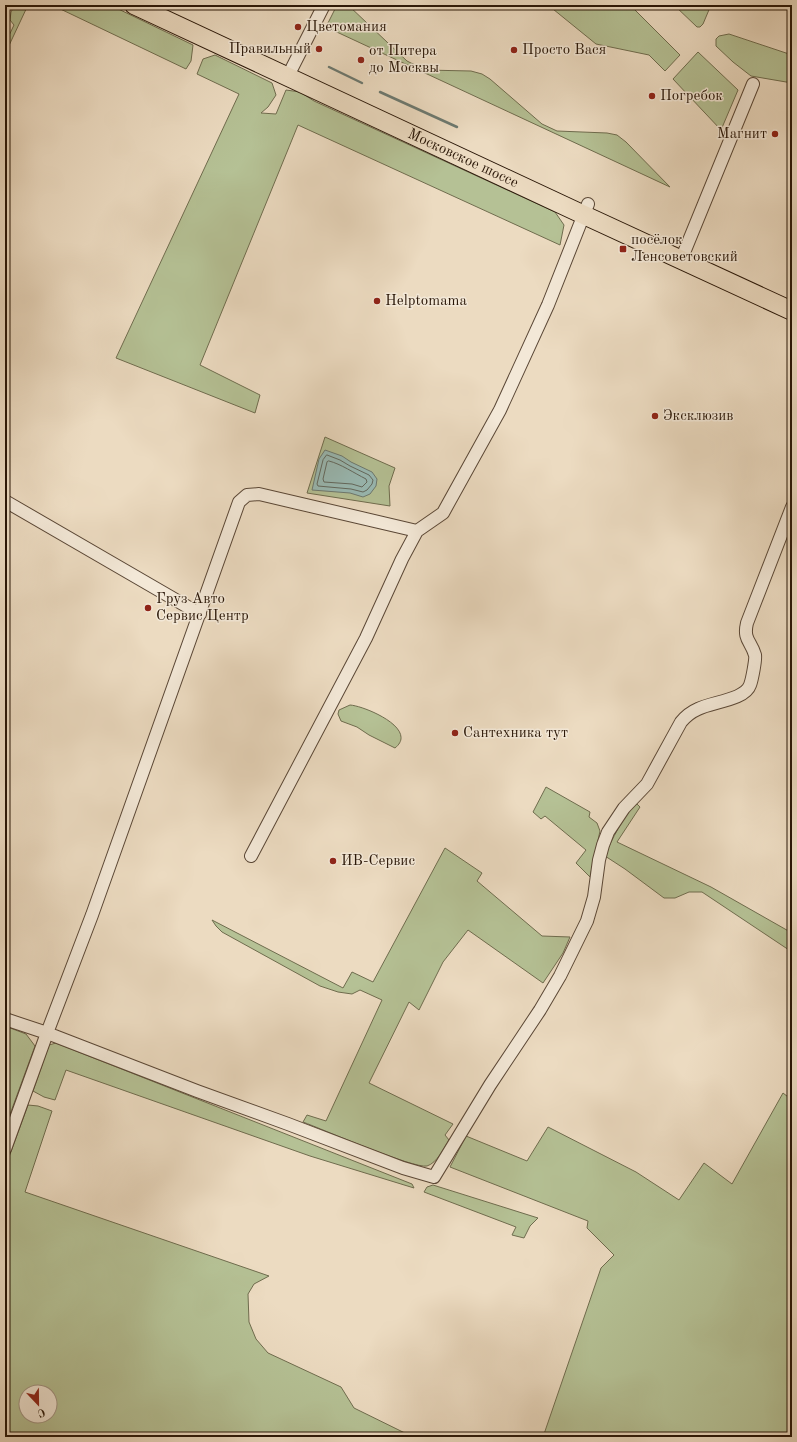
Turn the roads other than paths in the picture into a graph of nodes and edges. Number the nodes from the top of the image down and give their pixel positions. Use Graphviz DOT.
graph roads {
  1 [pos="134,5"];
  2 [pos="157,5"];
  3 [pos="324,5"];
  4 [pos="292,68"];
  5 [pos="753,84"];
  6 [pos="586,210"];
  7 [pos="684,255"];
  8 [pos="792,299"];
  9 [pos="792,311"];
  10 [pos="5,501"];
  11 [pos="792,507"];
  12 [pos="417,531"];
  13 [pos="200,614"];
  14 [pos="251,856"];
  15 [pos="5,1019"];
  16 [pos="47,1034"];
  17 [pos="5,1149"];
  1 -- 6 [label="highway, Московское шоссе"];
  2 -- 4 [label="highway, Московское шоссе"];
  3 -- 4 [label="street"];
  4 -- 6 [label="highway, Московское шоссе"];
  5 -- 7 [label="street"];
  6 -- 7 [label="highway, Московское шоссе"];
  6 -- 12 [label="street"];
  7 -- 8 [label="highway, Московское шоссе"];
  7 -- 9 [label="highway, Московское шоссе"];
  10 -- 13 [label="street"];
  11 -- 16 [label="street"];
  12 -- 13 [label="street"];
  12 -- 14 [label="street"];
  13 -- 16 [label="street"];
  15 -- 16 [label="street"];
  16 -- 17 [label="street"];
}
